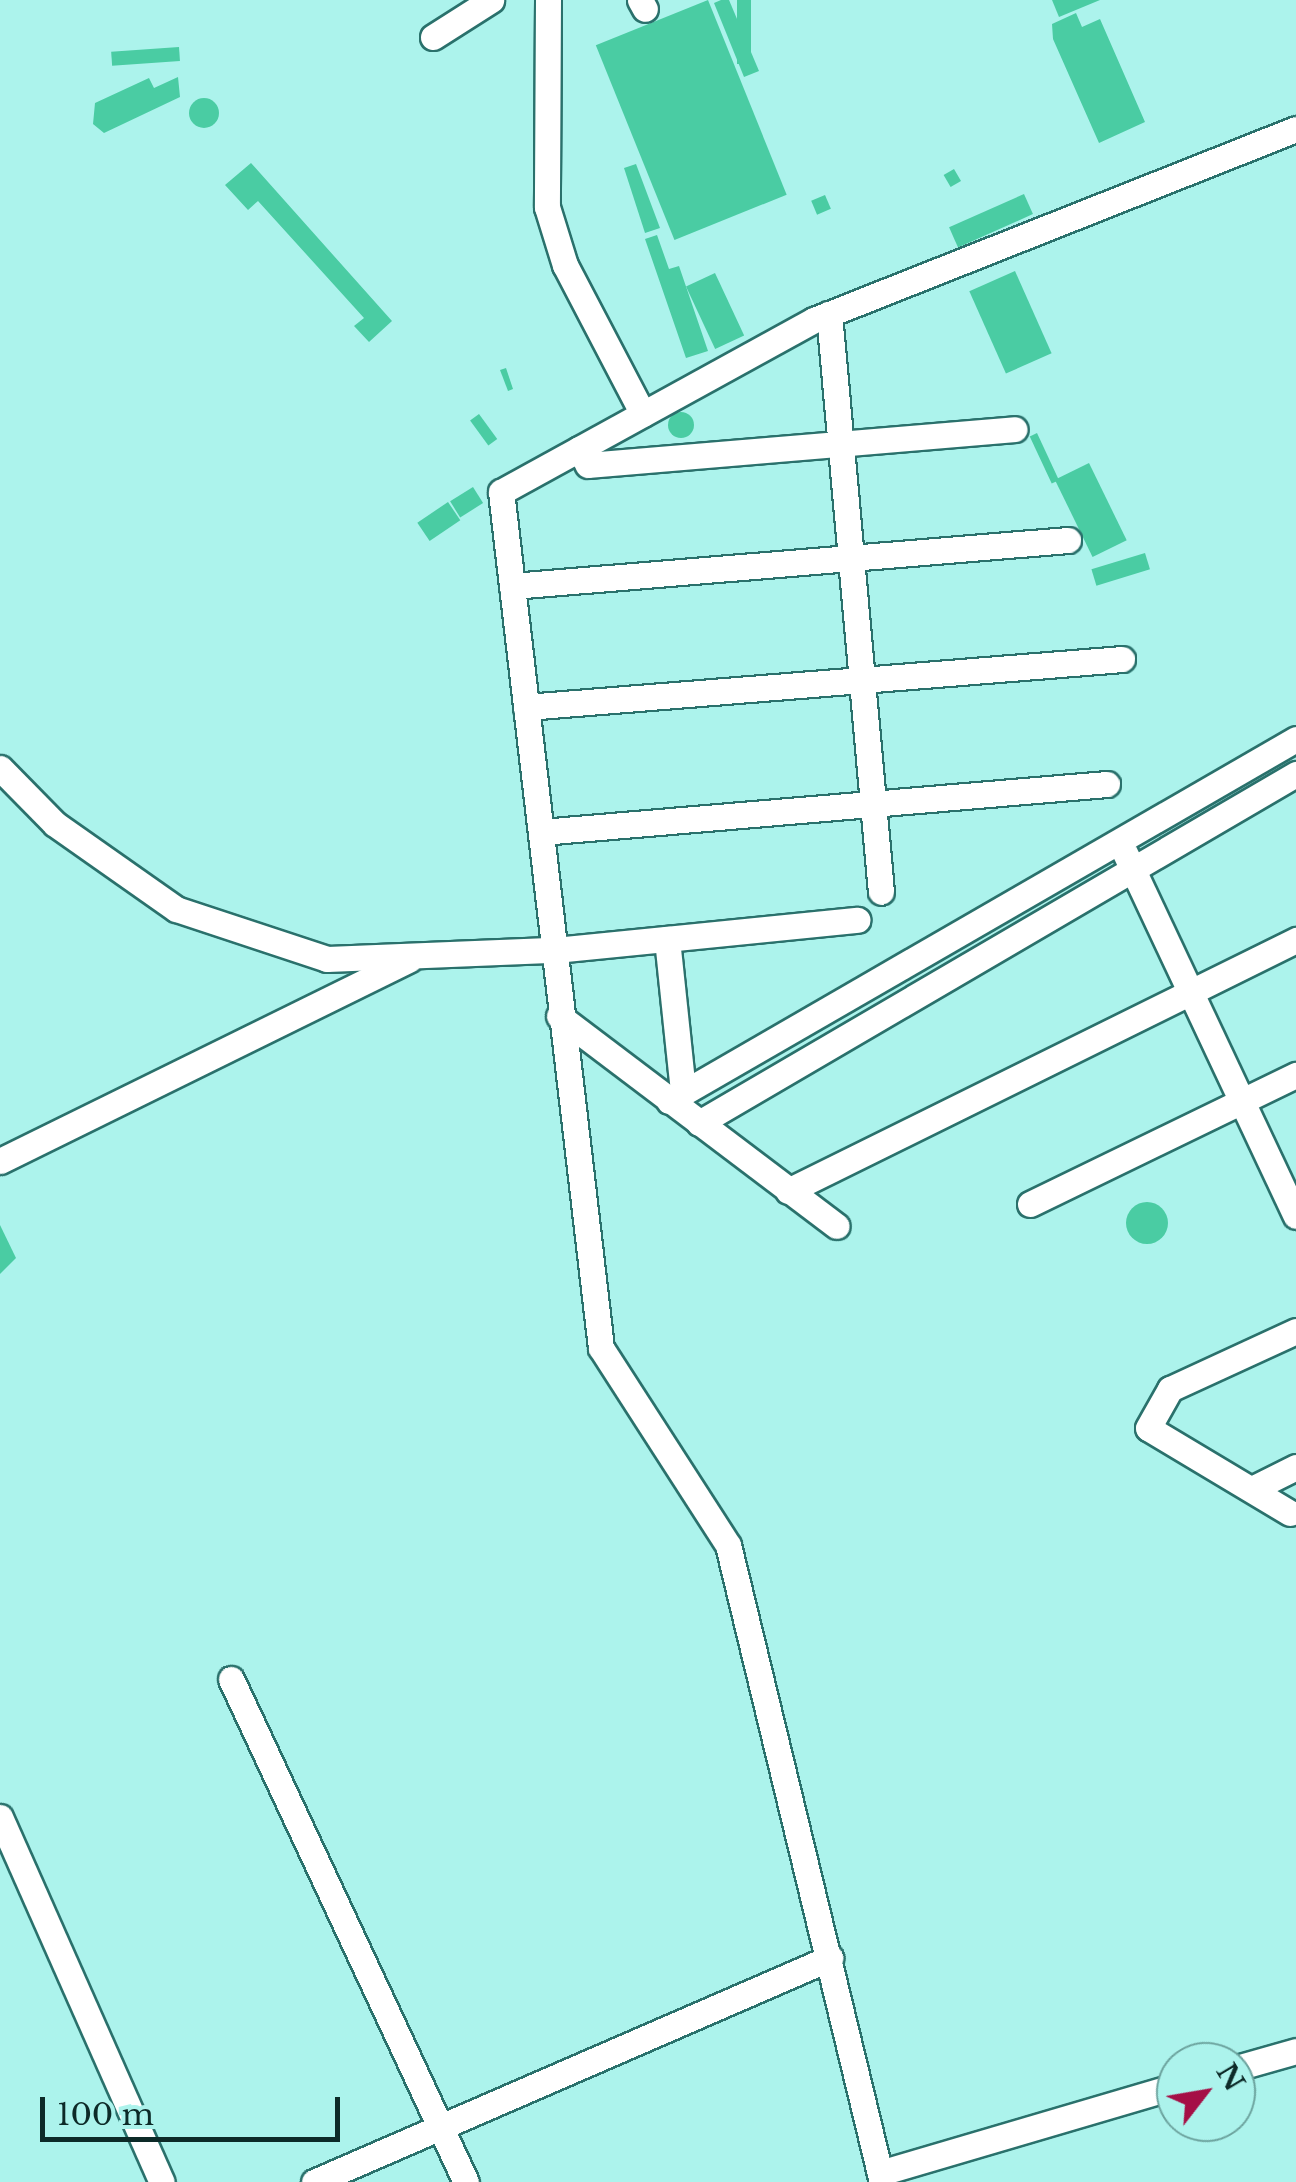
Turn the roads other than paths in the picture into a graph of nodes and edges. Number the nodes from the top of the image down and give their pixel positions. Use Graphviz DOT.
graph roads {
  1 [pos="491,0"];
  2 [pos="548,0"];
  3 [pos="434,37"];
  4 [pos="1296,129"];
  5 [pos="828,314"];
  6 [pos="643,414"];
  7 [pos="1014,429"];
  8 [pos="840,444"];
  9 [pos="578,450"];
  10 [pos="1068,540"];
  11 [pos="851,557"];
  12 [pos="512,586"];
  13 [pos="1122,659"];
  14 [pos="862,681"];
  15 [pos="526,707"];
  16 [pos="1296,739"];
  17 [pos="0,768"];
  18 [pos="1296,774"];
  19 [pos="1107,784"];
  20 [pos="874,807"];
  21 [pos="541,832"];
  22 [pos="1118,840"];
  23 [pos="1133,867"];
  24 [pos="882,892"];
  25 [pos="858,920"];
  26 [pos="667,939"];
  27 [pos="1296,940"];
  28 [pos="555,950"];
  29 [pos="418,956"];
  30 [pos="1193,991"];
  31 [pos="559,1016"];
  32 [pos="1296,1076"];
  33 [pos="676,1096"];
  34 [pos="1246,1099"];
  35 [pos="699,1123"];
  36 [pos="0,1162"];
  37 [pos="788,1191"];
  38 [pos="1030,1204"];
  39 [pos="1294,1207"];
  40 [pos="837,1226"];
  41 [pos="1296,1331"];
  42 [pos="1296,1467"];
  43 [pos="1254,1488"];
  44 [pos="1290,1512"];
  45 [pos="231,1679"];
  46 [pos="0,1817"];
  47 [pos="830,1958"];
  48 [pos="1296,2051"];
  49 [pos="1256,2062"];
  50 [pos="1156,2092"];
  51 [pos="441,2128"];
  52 [pos="881,2178"];
  53 [pos="162,2182"];
  54 [pos="314,2182"];
  55 [pos="466,2182"];
  1 -- 3 [label="street"];
  2 -- 6 [label="street"];
  4 -- 5 [label="street"];
  5 -- 6 [label="street"];
  5 -- 8 [label="street"];
  6 -- 9 [label="street"];
  7 -- 8 [label="street"];
  8 -- 9 [label="street"];
  8 -- 11 [label="street"];
  9 -- 12 [label="street"];
  10 -- 11 [label="street"];
  11 -- 12 [label="street"];
  11 -- 14 [label="street"];
  12 -- 15 [label="street"];
  13 -- 14 [label="street"];
  14 -- 15 [label="street"];
  14 -- 20 [label="street"];
  15 -- 21 [label="street"];
  16 -- 22 [label="street"];
  17 -- 29 [label="street"];
  18 -- 23 [label="street"];
  19 -- 20 [label="street"];
  20 -- 21 [label="street"];
  20 -- 24 [label="street"];
  21 -- 28 [label="street"];
  22 -- 23 [label="street"];
  22 -- 33 [label="street"];
  23 -- 30 [label="street"];
  23 -- 35 [label="street"];
  25 -- 26 [label="street"];
  26 -- 28 [label="street"];
  26 -- 33 [label="street"];
  27 -- 30 [label="street"];
  28 -- 29 [label="street"];
  28 -- 31 [label="street"];
  29 -- 36 [label="street"];
  30 -- 34 [label="street"];
  30 -- 37 [label="street"];
  31 -- 33 [label="street"];
  31 -- 47 [label="street"];
  32 -- 34 [label="street"];
  33 -- 35 [label="street"];
  34 -- 38 [label="street"];
  34 -- 39 [label="street"];
  35 -- 37 [label="street"];
  37 -- 40 [label="street"];
  41 -- 43 [label="street"];
  42 -- 43 [label="street"];
  43 -- 44 [label="street"];
  45 -- 51 [label="street"];
  46 -- 53 [label="street"];
  47 -- 51 [label="street"];
  47 -- 52 [label="street"];
  48 -- 49 [label="street"];
  50 -- 52 [label="street"];
  51 -- 54 [label="street"];
  51 -- 55 [label="street"];
}
